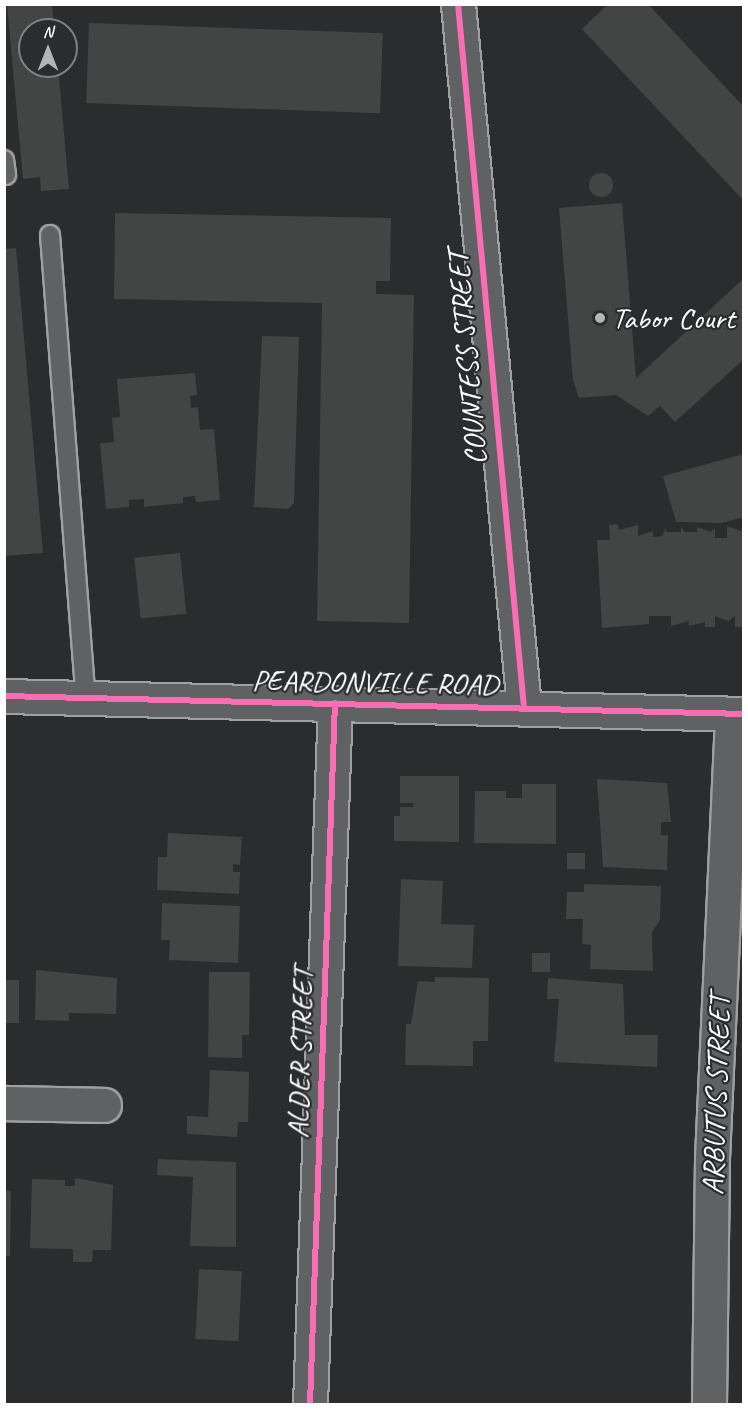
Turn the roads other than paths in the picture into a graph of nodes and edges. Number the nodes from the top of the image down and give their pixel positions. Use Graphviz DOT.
graph roads {
  1 [pos="458,4"];
  2 [pos="50,235"];
  3 [pos="4,696"];
  4 [pos="86,698"];
  5 [pos="334,703"];
  6 [pos="524,708"];
  7 [pos="738,714"];
  8 [pos="4,1103"];
  9 [pos="104,1105"];
  10 [pos="310,1404"];
  11 [pos="708,1404"];
  1 -- 6 [label="street, COUNTESS STREET"];
  2 -- 4 [label="lane"];
  3 -- 4 [label="street, PEARDONVILLE ROAD"];
  4 -- 5 [label="street, PEARDONVILLE ROAD"];
  5 -- 6 [label="street, PEARDONVILLE ROAD"];
  5 -- 10 [label="street, ALDER STREET"];
  6 -- 7 [label="street, PEARDONVILLE ROAD"];
  7 -- 11 [label="street, ARBUTUS STREET"];
  8 -- 9 [label="street"];
}
